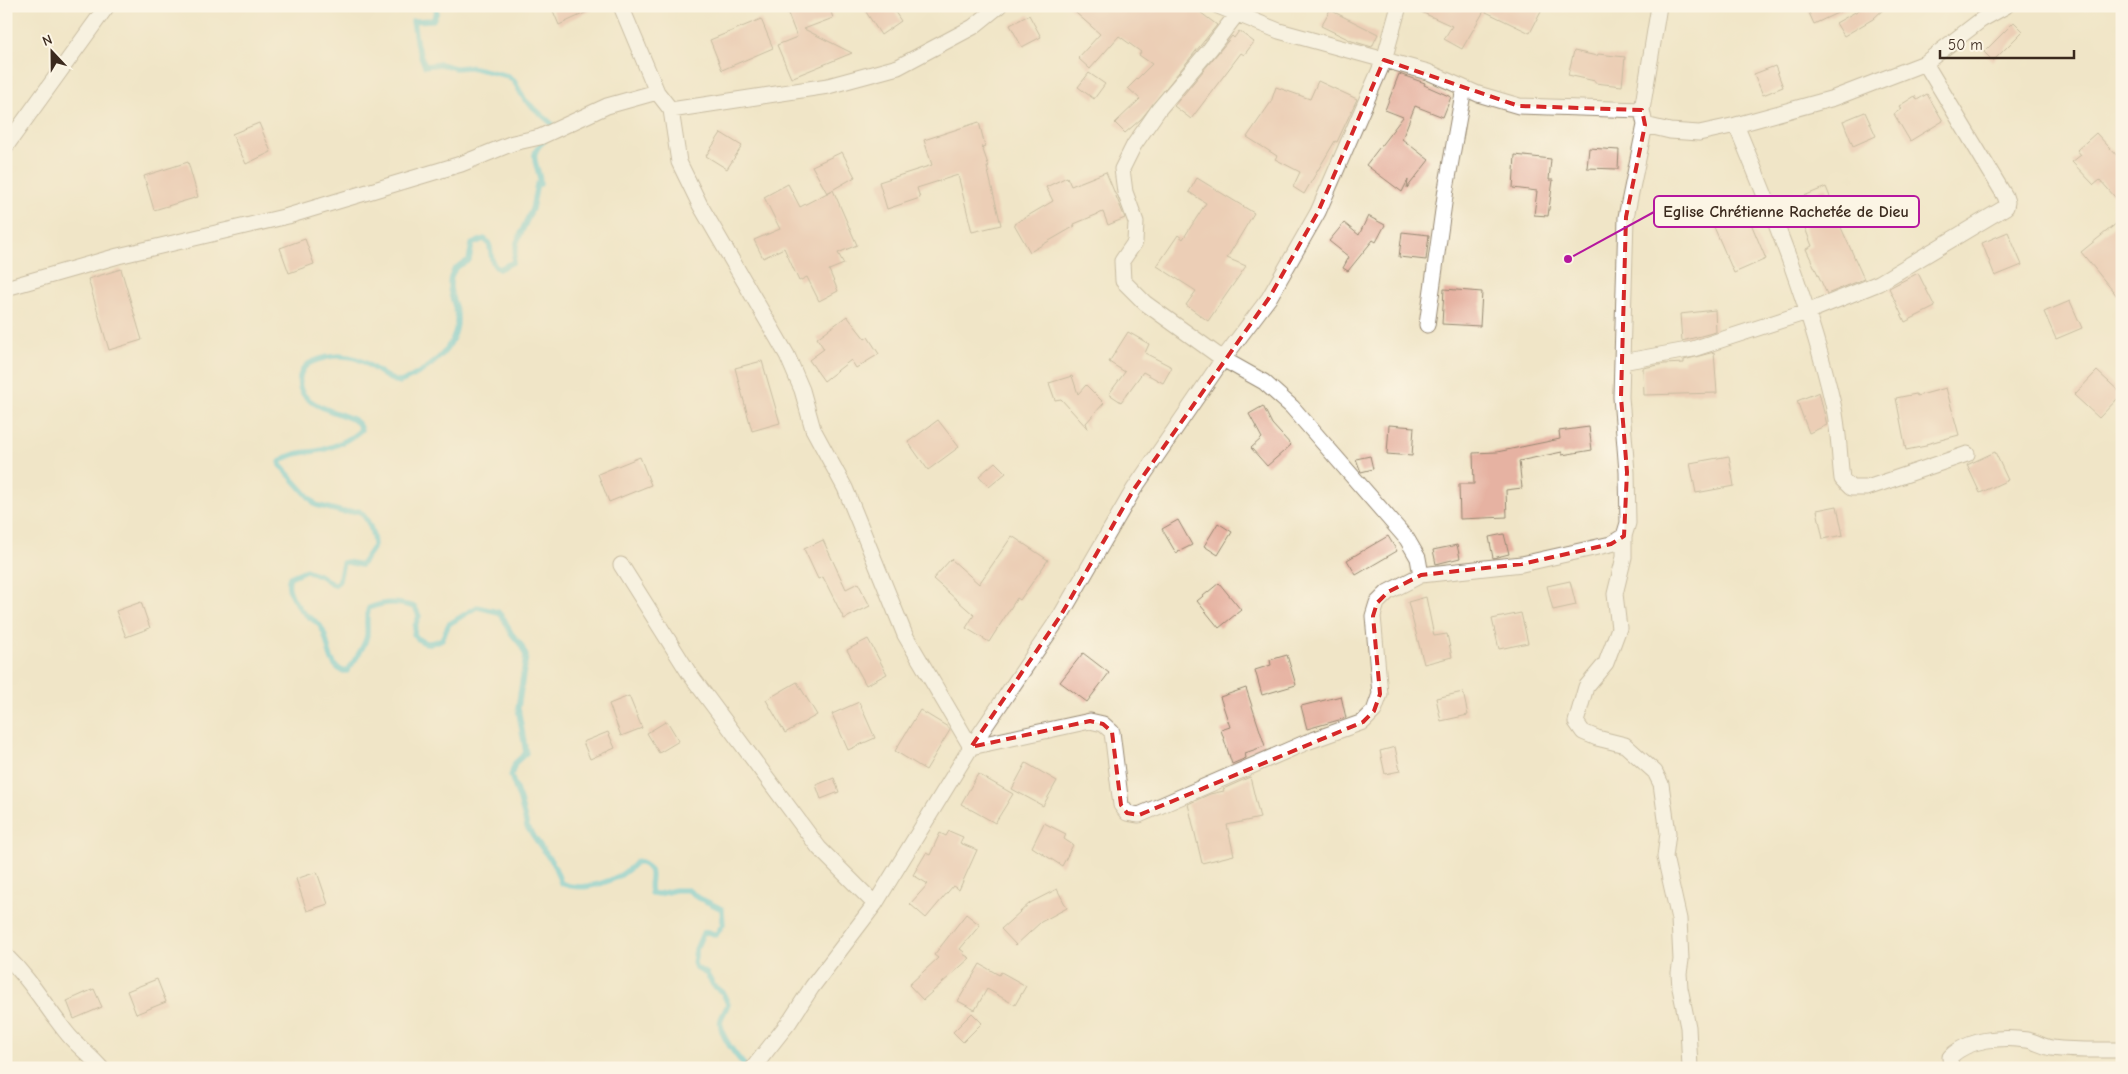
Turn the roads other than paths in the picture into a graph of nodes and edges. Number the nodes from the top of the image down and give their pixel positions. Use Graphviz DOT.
graph roads {
  1 [pos="107,6"];
  2 [pos="621,6"];
  3 [pos="999,6"];
  4 [pos="1218,6"];
  5 [pos="1399,6"];
  6 [pos="1659,6"];
  7 [pos="2006,6"];
  8 [pos="1236,15"];
  9 [pos="1384,60"];
  10 [pos="1925,63"];
  11 [pos="1464,88"];
  12 [pos="657,92"];
  13 [pos="671,110"];
  14 [pos="1643,118"];
  15 [pos="1736,125"];
  16 [pos="6,146"];
  17 [pos="6,288"];
  18 [pos="1807,312"];
  19 [pos="1427,326"];
  20 [pos="1223,359"];
  21 [pos="1622,362"];
  22 [pos="1967,454"];
  23 [pos="1624,536"];
  24 [pos="622,565"];
  25 [pos="1421,575"];
  26 [pos="971,747"];
  27 [pos="875,904"];
  28 [pos="6,956"];
  29 [pos="2122,1050"];
  30 [pos="100,1068"];
  31 [pos="753,1068"];
  32 [pos="1690,1068"];
  33 [pos="1951,1068"];
  1 -- 16 [label="street"];
  2 -- 12 [label="street"];
  3 -- 13 [label="street"];
  4 -- 8 [label="street"];
  5 -- 9 [label="street"];
  6 -- 14 [label="street"];
  7 -- 10 [label="street"];
  8 -- 9 [label="street"];
  8 -- 20 [label="street"];
  9 -- 11 [label="street"];
  9 -- 20 [label="street"];
  10 -- 15 [label="street"];
  10 -- 18 [label="street"];
  11 -- 14 [label="street"];
  11 -- 19 [label="street"];
  12 -- 13 [label="street"];
  12 -- 17 [label="street"];
  13 -- 26 [label="street"];
  14 -- 15 [label="street"];
  14 -- 21 [label="street"];
  15 -- 18 [label="street"];
  18 -- 21 [label="street"];
  18 -- 22 [label="street"];
  20 -- 25 [label="street"];
  20 -- 26 [label="street"];
  21 -- 23 [label="street"];
  23 -- 25 [label="street"];
  23 -- 32 [label="street"];
  24 -- 27 [label="street"];
  25 -- 26 [label="street"];
  26 -- 27 [label="street"];
  27 -- 31 [label="street"];
  28 -- 30 [label="street"];
  29 -- 33 [label="street"];
}
